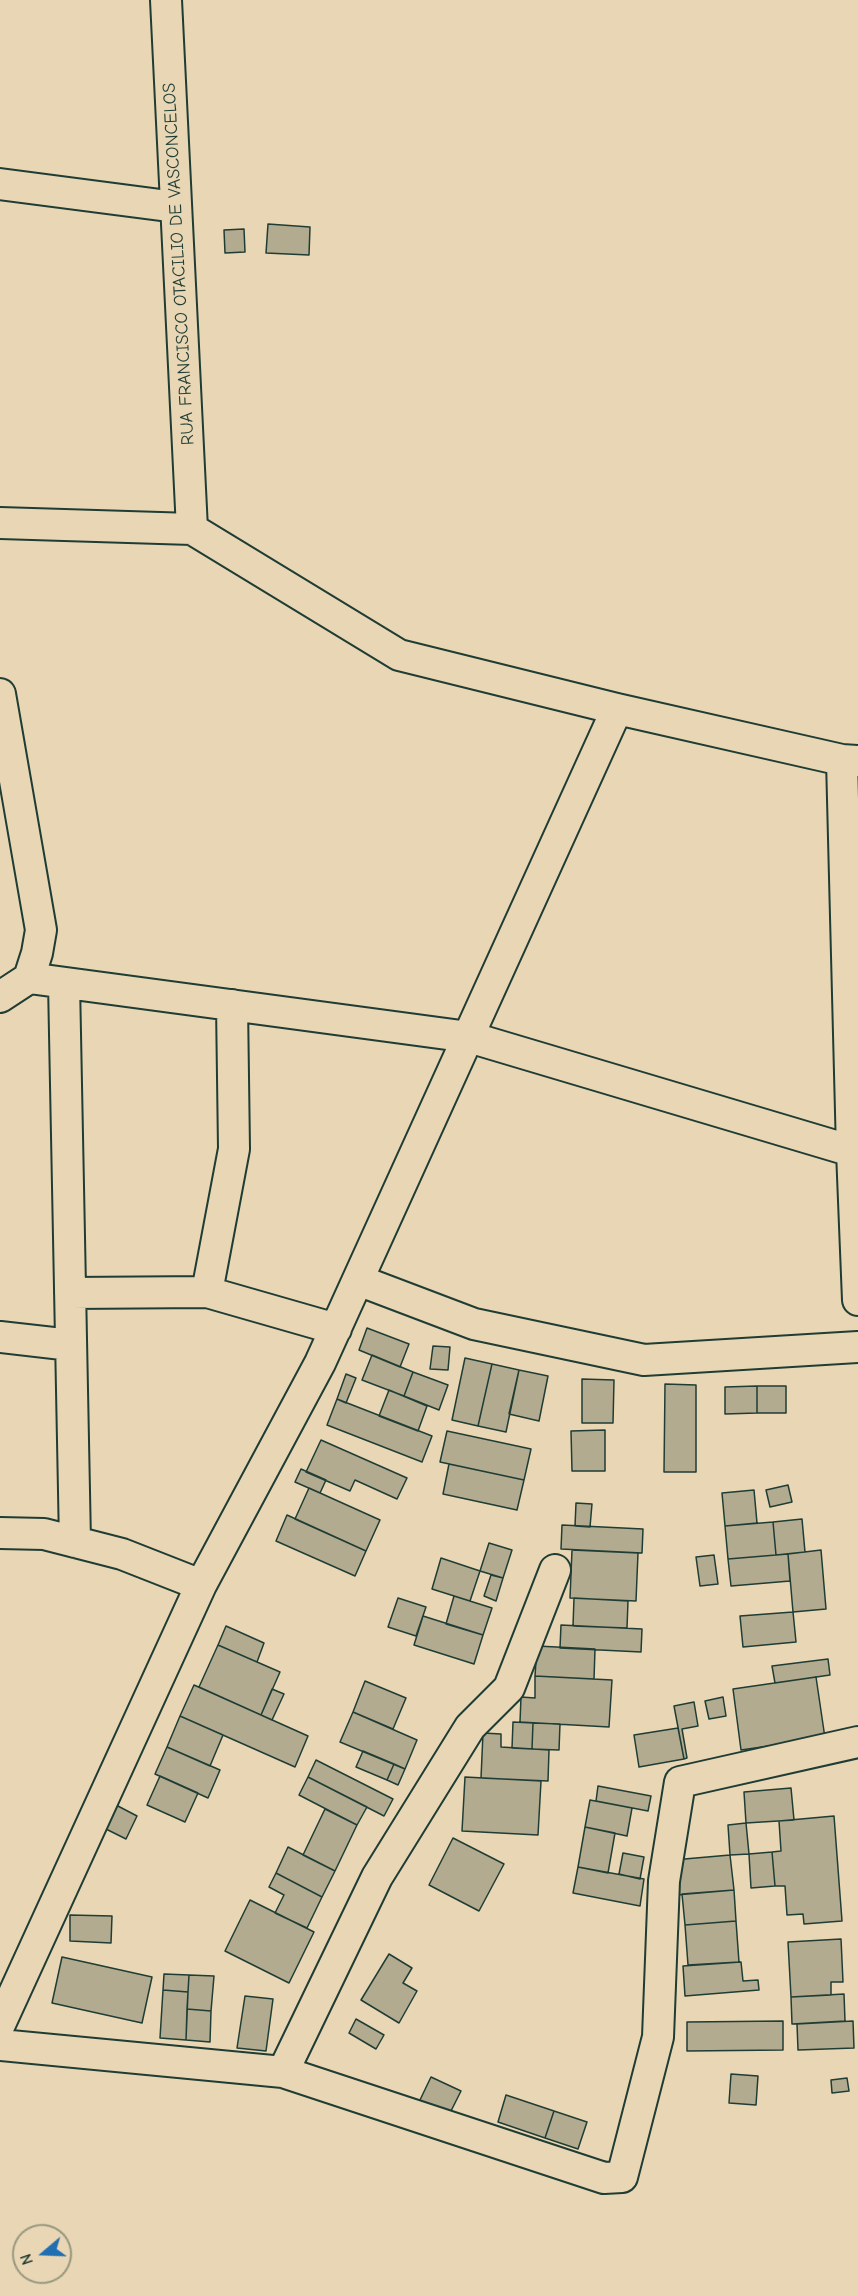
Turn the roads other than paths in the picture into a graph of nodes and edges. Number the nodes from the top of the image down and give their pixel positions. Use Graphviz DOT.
graph roads {
  1 [pos="166,0"];
  2 [pos="0,184"];
  3 [pos="176,207"];
  4 [pos="0,523"];
  5 [pos="192,529"];
  6 [pos="0,694"];
  7 [pos="617,709"];
  8 [pos="850,761"];
  9 [pos="29,978"];
  10 [pos="64,983"];
  11 [pos="0,997"];
  12 [pos="232,1005"];
  13 [pos="468,1037"];
  14 [pos="852,1151"];
  15 [pos="358,1280"];
  16 [pos="207,1292"];
  17 [pos="70,1293"];
  18 [pos="858,1300"];
  19 [pos="336,1329"];
  20 [pos="0,1337"];
  21 [pos="71,1345"];
  22 [pos="858,1347"];
  23 [pos="0,1533"];
  24 [pos="75,1542"];
  25 [pos="555,1570"];
  26 [pos="201,1585"];
  27 [pos="858,1742"];
  28 [pos="0,2024"];
  29 [pos="0,2044"];
  30 [pos="283,2072"];
  1 -- 3 [label="street, RUA FRANCISCO OTACILIO DE VASCONCELOS"];
  2 -- 3 [label="street"];
  3 -- 5 [label="street, RUA FRANCISCO OTACILIO DE VASCONCELOS"];
  4 -- 5 [label="street"];
  5 -- 7 [label="street"];
  6 -- 9 [label="street"];
  7 -- 8 [label="street"];
  7 -- 13 [label="street"];
  8 -- 14 [label="street"];
  9 -- 10 [label="street"];
  9 -- 11 [label="street"];
  10 -- 12 [label="street"];
  10 -- 17 [label="street"];
  12 -- 13 [label="street"];
  12 -- 16 [label="street"];
  13 -- 14 [label="street"];
  13 -- 15 [label="street"];
  14 -- 18 [label="street"];
  15 -- 19 [label="street"];
  15 -- 22 [label="street"];
  16 -- 17 [label="street"];
  16 -- 19 [label="street"];
  17 -- 21 [label="street"];
  19 -- 26 [label="street"];
  20 -- 21 [label="street"];
  21 -- 24 [label="street"];
  23 -- 24 [label="street"];
  24 -- 26 [label="street"];
  25 -- 30 [label="street"];
  26 -- 28 [label="street"];
  27 -- 30 [label="street"];
  29 -- 30 [label="street"];
}
